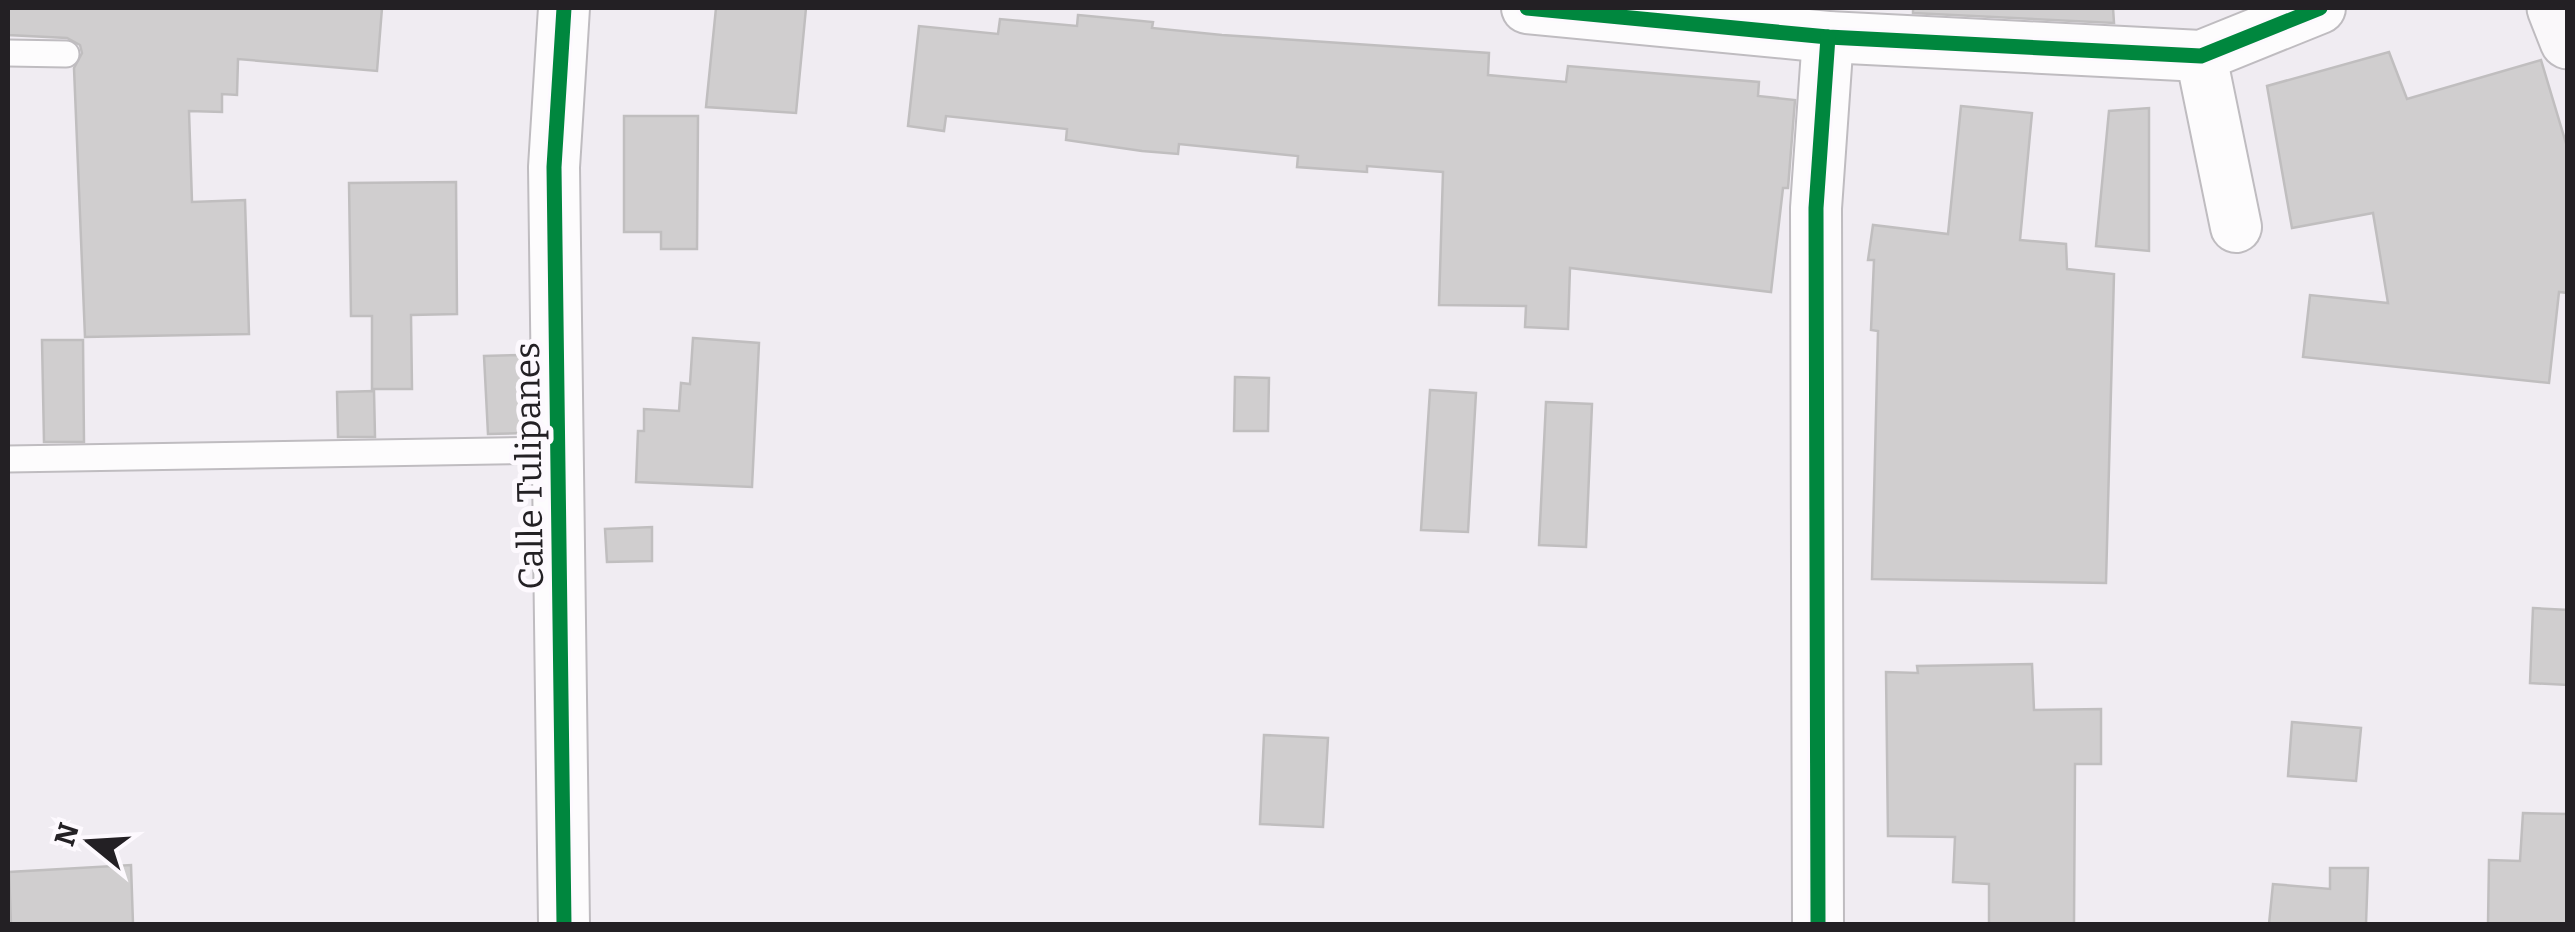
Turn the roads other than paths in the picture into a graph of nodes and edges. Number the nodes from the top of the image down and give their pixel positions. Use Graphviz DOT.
graph roads {
  1 [pos="564,8"];
  2 [pos="1527,8"];
  3 [pos="2320,8"];
  4 [pos="2555,8"];
  5 [pos="1828,36"];
  6 [pos="2568,41"];
  7 [pos="8,52"];
  8 [pos="66,54"];
  9 [pos="2201,56"];
  10 [pos="2236,226"];
  11 [pos="558,450"];
  12 [pos="8,458"];
  13 [pos="564,924"];
  14 [pos="1818,924"];
  1 -- 11 [label="street, Calle Tulipanes"];
  2 -- 5 [label="street"];
  3 -- 9 [label="street"];
  4 -- 6 [label="street"];
  5 -- 9 [label="street"];
  5 -- 14 [label="street"];
  7 -- 8 [label="lane"];
  9 -- 10 [label="street"];
  11 -- 12 [label="lane"];
  11 -- 13 [label="street, Calle Tulipanes"];
}
